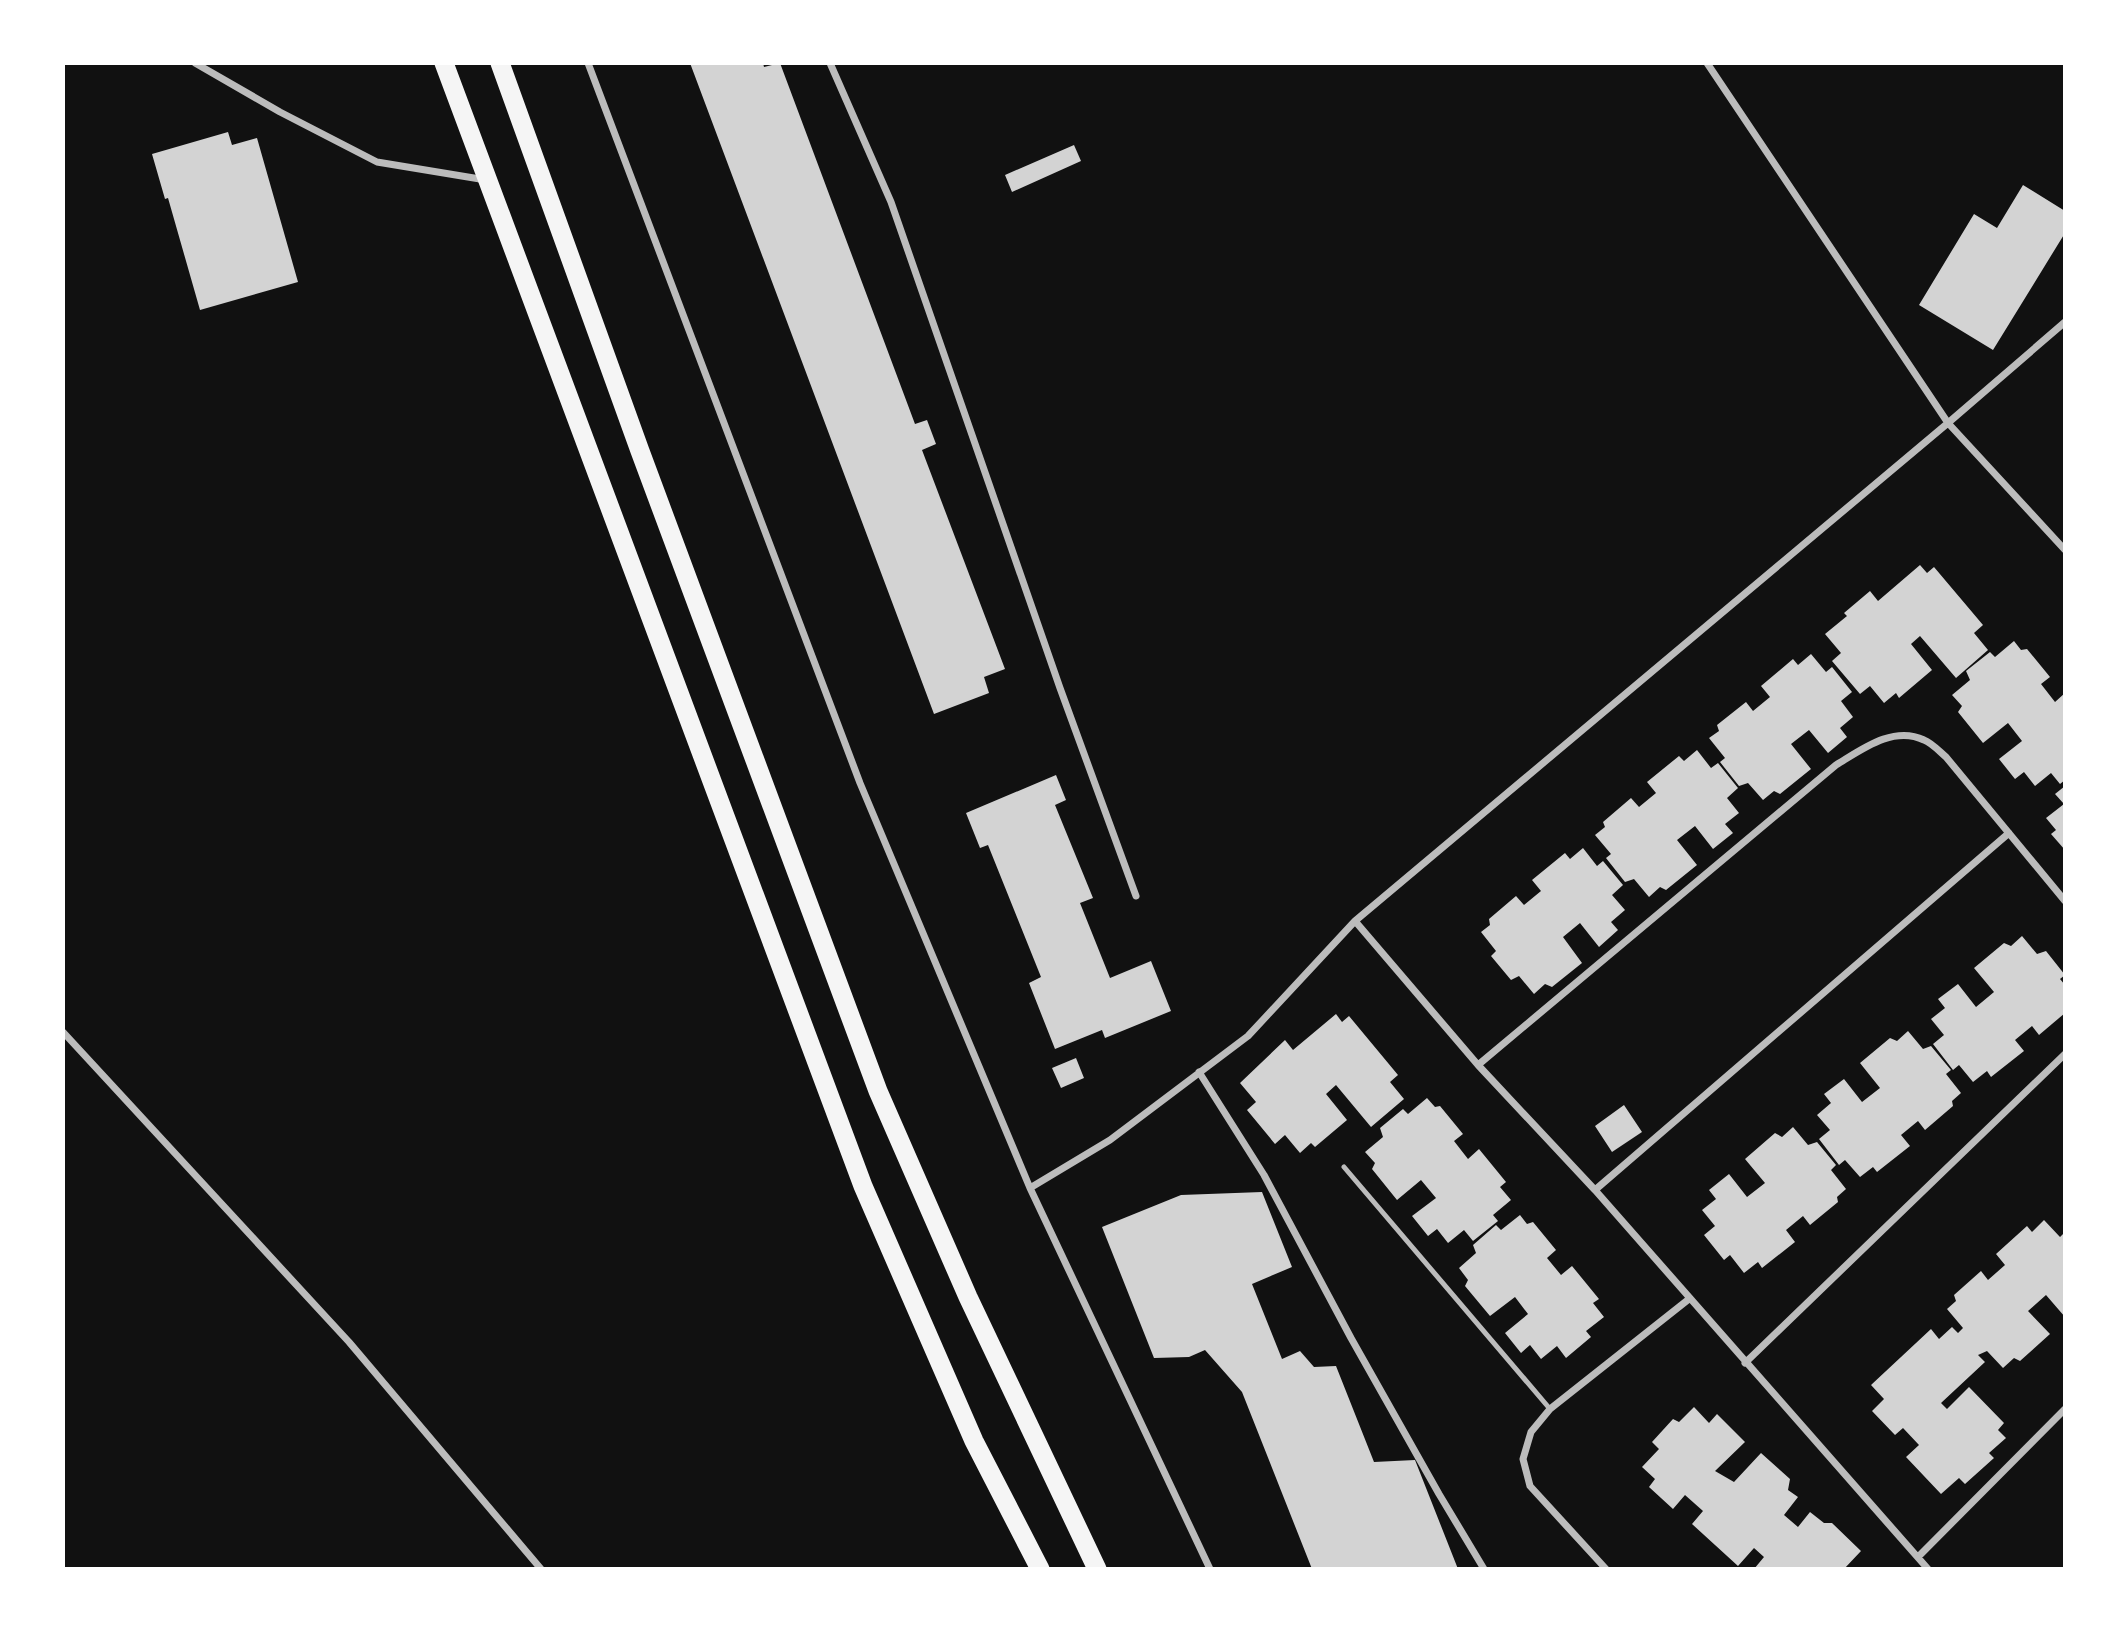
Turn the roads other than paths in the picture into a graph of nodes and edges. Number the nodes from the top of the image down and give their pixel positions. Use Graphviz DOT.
graph roads {
  1 [pos="195,63"];
  2 [pos="443,63"];
  3 [pos="500,63"];
  4 [pos="588,63"];
  5 [pos="830,63"];
  6 [pos="1707,63"];
  7 [pos="487,180"];
  8 [pos="2065,322"];
  9 [pos="1948,423"];
  10 [pos="2065,550"];
  11 [pos="2009,833"];
  12 [pos="1136,896"];
  13 [pos="2065,901"];
  14 [pos="1356,921"];
  15 [pos="63,1032"];
  16 [pos="2065,1054"];
  17 [pos="1478,1065"];
  18 [pos="1199,1072"];
  19 [pos="1345,1167"];
  20 [pos="1030,1188"];
  21 [pos="1595,1190"];
  22 [pos="1689,1299"];
  23 [pos="1745,1363"];
  24 [pos="1549,1409"];
  25 [pos="2065,1409"];
  26 [pos="1918,1558"];
  27 [pos="541,1569"];
  28 [pos="1040,1569"];
  29 [pos="1097,1569"];
  30 [pos="1210,1569"];
  31 [pos="1484,1569"];
  32 [pos="1606,1569"];
  33 [pos="1928,1569"];
  1 -- 7 [label="street"];
  2 -- 7 [label="highway"];
  3 -- 29 [label="highway"];
  4 -- 20 [label="street"];
  5 -- 12 [label="street"];
  6 -- 9 [label="street"];
  7 -- 28 [label="highway"];
  8 -- 9 [label="street"];
  9 -- 10 [label="street"];
  9 -- 14 [label="street"];
  11 -- 13 [label="street"];
  11 -- 17 [label="street"];
  11 -- 21 [label="street"];
  14 -- 17 [label="street"];
  14 -- 18 [label="street"];
  15 -- 27 [label="street"];
  16 -- 23 [label="street"];
  17 -- 21 [label="street"];
  18 -- 20 [label="street"];
  18 -- 31 [label="street"];
  19 -- 24 [label="lane"];
  20 -- 30 [label="street"];
  21 -- 22 [label="street"];
  22 -- 23 [label="street"];
  22 -- 24 [label="street"];
  23 -- 26 [label="street"];
  24 -- 32 [label="street"];
  25 -- 26 [label="street"];
  26 -- 33 [label="street"];
}
